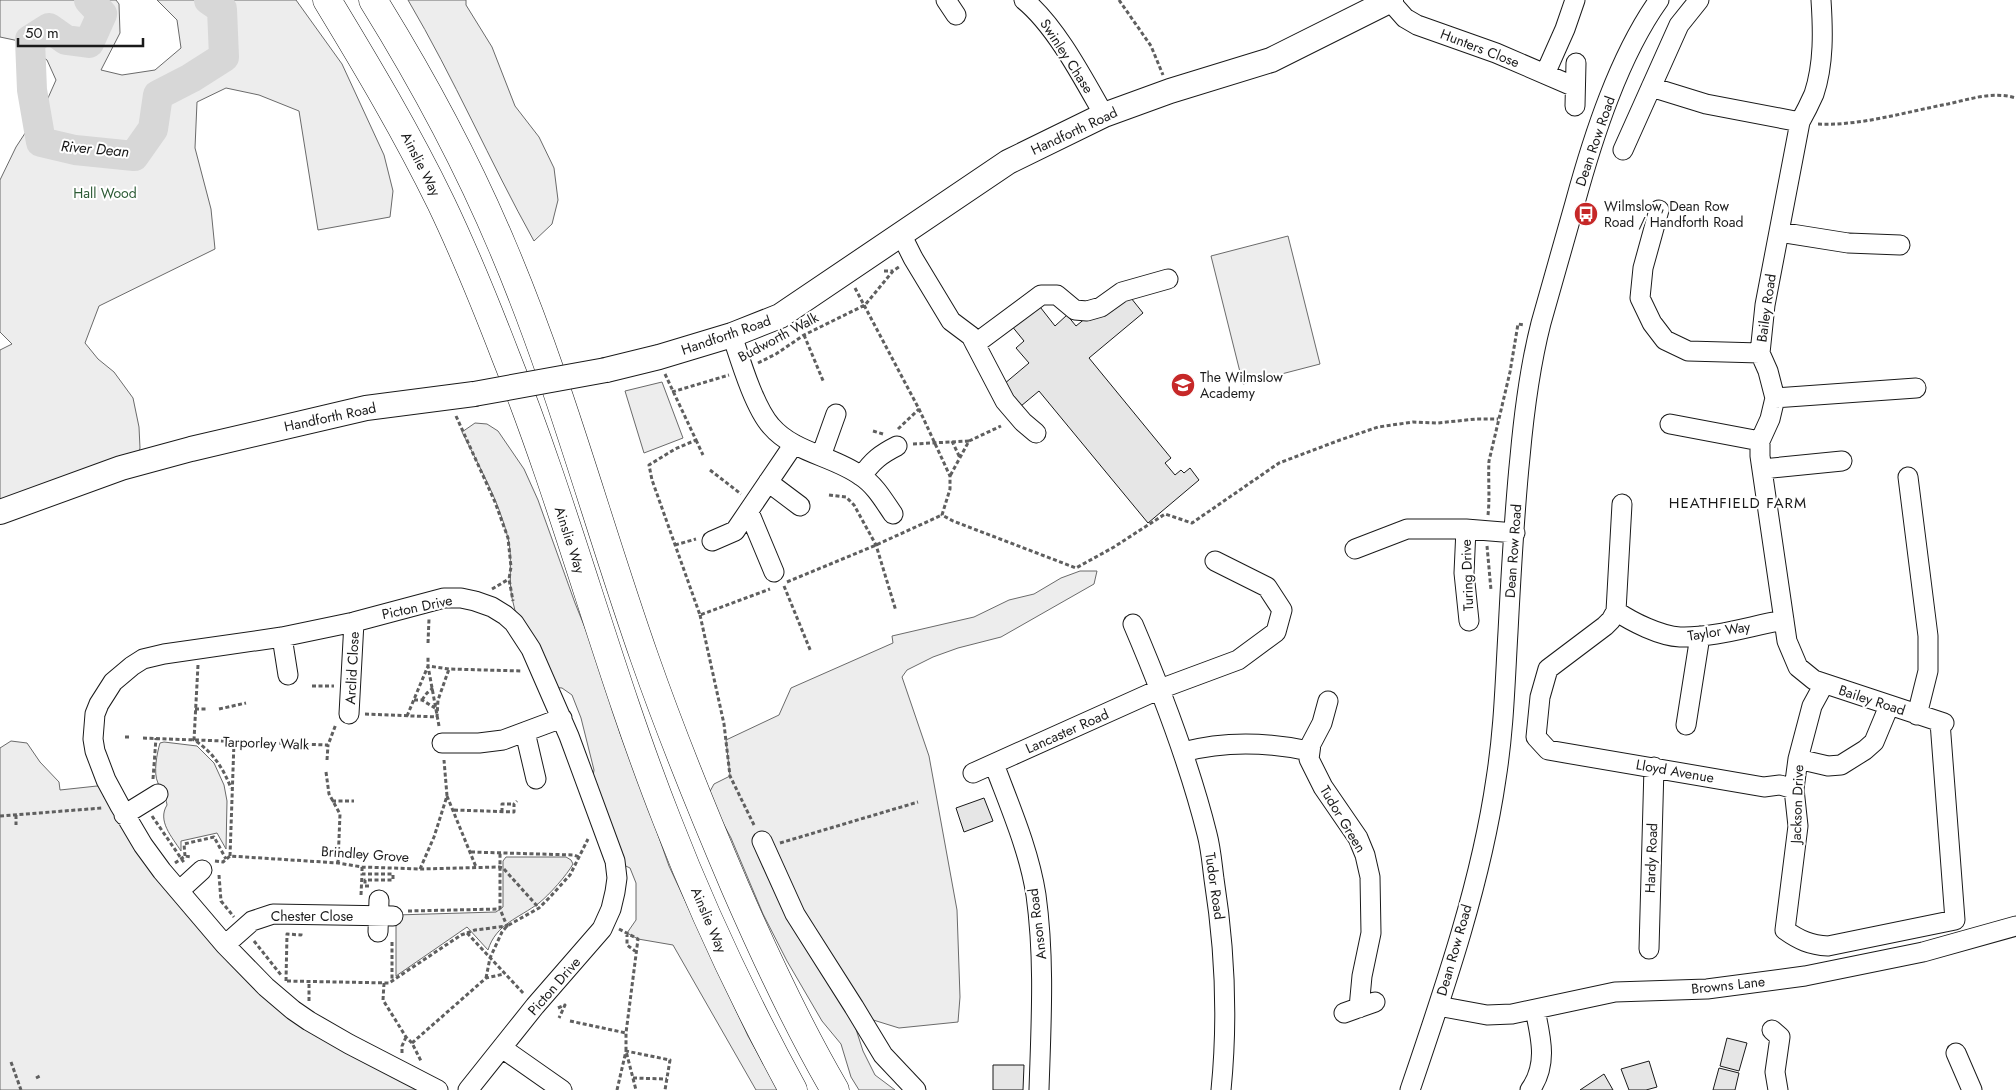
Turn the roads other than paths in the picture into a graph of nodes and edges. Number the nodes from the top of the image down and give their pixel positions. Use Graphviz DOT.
graph roads {
  1 [pos="327,0"];
  2 [pos="373,0"];
  3 [pos="1024,0"];
  4 [pos="1391,0"];
  5 [pos="1575,0"];
  6 [pos="1649,0"];
  7 [pos="1659,0"];
  8 [pos="1699,0"];
  9 [pos="1821,0"];
  10 [pos="1645,20"];
  11 [pos="1576,63"];
  12 [pos="1545,74"];
  13 [pos="1575,87"];
  14 [pos="1651,87"];
  15 [pos="1575,106"];
  16 [pos="1104,116"];
  17 [pos="1800,122"];
  18 [pos="1623,150"];
  19 [pos="1659,210"];
  20 [pos="1779,232"];
  21 [pos="901,234"];
  22 [pos="1900,245"];
  23 [pos="1168,279"];
  24 [pos="732,335"];
  25 [pos="975,344"];
  26 [pos="1760,353"];
  27 [pos="1916,388"];
  28 [pos="1775,398"];
  29 [pos="836,414"];
  30 [pos="1670,424"];
  31 [pos="1036,433"];
  32 [pos="897,438"];
  33 [pos="1760,441"];
  34 [pos="794,444"];
  35 [pos="821,456"];
  36 [pos="1842,461"];
  37 [pos="1762,469"];
  38 [pos="862,476"];
  39 [pos="1908,477"];
  40 [pos="768,482"];
  41 [pos="1622,504"];
  42 [pos="800,506"];
  43 [pos="752,508"];
  44 [pos="0,512"];
  45 [pos="893,514"];
  46 [pos="1466,529"];
  47 [pos="1514,533"];
  48 [pos="712,541"];
  49 [pos="1355,548"];
  50 [pos="1215,561"];
  51 [pos="779,578"];
  52 [pos="1616,611"];
  53 [pos="1784,620"];
  54 [pos="1469,621"];
  55 [pos="354,622"];
  56 [pos="1133,624"];
  57 [pos="1700,636"];
  58 [pos="282,637"];
  59 [pos="288,675"];
  60 [pos="1824,684"];
  61 [pos="1160,689"];
  62 [pos="1328,701"];
  63 [pos="1889,706"];
  64 [pos="350,708"];
  65 [pos="1917,715"];
  66 [pos="562,718"];
  67 [pos="1686,725"];
  68 [pos="525,732"];
  69 [pos="451,743"];
  70 [pos="1309,751"];
  71 [pos="1183,752"];
  72 [pos="1798,759"];
  73 [pos="994,764"];
  74 [pos="1654,767"];
  75 [pos="973,773"];
  76 [pos="536,778"];
  77 [pos="1794,789"];
  78 [pos="154,802"];
  79 [pos="122,810"];
  80 [pos="764,845"];
  81 [pos="198,873"];
  82 [pos="179,891"];
  83 [pos="386,915"];
  84 [pos="2016,926"];
  85 [pos="1785,930"];
  86 [pos="225,945"];
  87 [pos="1648,949"];
  88 [pos="1438,1006"];
  89 [pos="1359,1008"];
  90 [pos="1535,1010"];
  91 [pos="1772,1030"];
  92 [pos="502,1048"];
  93 [pos="1956,1053"];
  94 [pos="438,1090"];
  95 [pos="468,1090"];
  96 [pos="562,1090"];
  97 [pos="793,1090"];
  98 [pos="835,1090"];
  99 [pos="916,1090"];
  100 [pos="1039,1090"];
  101 [pos="1222,1090"];
  102 [pos="1410,1090"];
  103 [pos="1530,1090"];
  104 [pos="1778,1090"];
  105 [pos="1972,1090"];
  1 -- 97 [label="highway, Ainslie Way"];
  2 -- 98 [label="highway"];
  3 -- 16 [label="street, Swinley Chase"];
  4 -- 12 [label="street, Hunters Close"];
  4 -- 16 [label="main road, Handforth Road"];
  5 -- 12 [label="street"];
  6 -- 10 [label="street, Dean Row Road"];
  7 -- 10 [label="street, Dean Row Road"];
  8 -- 14 [label="street"];
  9 -- 17 [label="street, Bailey Road"];
  10 -- 47 [label="street, Dean Row Road"];
  11 -- 13 [label="street"];
  12 -- 13 [label="street, Hunters Close"];
  13 -- 15 [label="street"];
  14 -- 17 [label="street"];
  14 -- 18 [label="street"];
  16 -- 21 [label="main road, Handforth Road"];
  17 -- 20 [label="street, Bailey Road"];
  19 -- 26 [label="street"];
  20 -- 22 [label="street"];
  20 -- 26 [label="street, Bailey Road"];
  21 -- 24 [label="main road, Handforth Road"];
  21 -- 25 [label="street"];
  23 -- 25 [label="street"];
  24 -- 34 [label="street"];
  24 -- 44 [label="main road, Handforth Road, bridge"];
  25 -- 31 [label="street"];
  26 -- 28 [label="street, Bailey Road"];
  27 -- 28 [label="street"];
  28 -- 33 [label="street, Bailey Road"];
  29 -- 35 [label="street"];
  30 -- 33 [label="street"];
  32 -- 38 [label="street"];
  33 -- 37 [label="street, Bailey Road"];
  34 -- 35 [label="street"];
  34 -- 40 [label="street"];
  35 -- 38 [label="street"];
  36 -- 37 [label="street"];
  37 -- 53 [label="street, Bailey Road"];
  38 -- 45 [label="street"];
  39 -- 65 [label="street"];
  40 -- 42 [label="street"];
  40 -- 43 [label="street"];
  41 -- 52 [label="street"];
  43 -- 48 [label="street"];
  43 -- 51 [label="street"];
  46 -- 47 [label="street, Turing Drive"];
  46 -- 49 [label="street, Turing Drive"];
  46 -- 54 [label="street, Turing Drive"];
  47 -- 88 [label="street, Dean Row Road"];
  50 -- 61 [label="street"];
  52 -- 57 [label="street, Taylor Way"];
  52 -- 74 [label="street, Lloyd Avenue"];
  53 -- 57 [label="street, Taylor Way"];
  53 -- 60 [label="street, Bailey Road"];
  55 -- 58 [label="street, Picton Drive"];
  55 -- 64 [label="street, Arclid Close"];
  55 -- 66 [label="street, Picton Drive"];
  56 -- 61 [label="street, Tudor Road"];
  57 -- 67 [label="street"];
  58 -- 59 [label="street"];
  58 -- 79 [label="street, Picton Drive"];
  60 -- 63 [label="street, Bailey Road"];
  60 -- 72 [label="street, Jackson Drive"];
  61 -- 71 [label="street, Tudor Road"];
  61 -- 73 [label="street, Lancaster Road"];
  62 -- 70 [label="street"];
  63 -- 65 [label="street, Bailey Road"];
  63 -- 72 [label="street"];
  65 -- 85 [label="street, Bailey Road"];
  66 -- 68 [label="street"];
  66 -- 92 [label="street, Picton Drive"];
  68 -- 69 [label="street"];
  68 -- 76 [label="street"];
  70 -- 71 [label="street"];
  70 -- 89 [label="street, Tudor Green"];
  71 -- 101 [label="street, Tudor Road"];
  72 -- 77 [label="street, Jackson Drive"];
  73 -- 75 [label="street, Lancaster Road"];
  73 -- 100 [label="street, Anson Road"];
  74 -- 77 [label="street, Lloyd Avenue"];
  74 -- 87 [label="street, Hardy Road"];
  77 -- 85 [label="street, Jackson Drive"];
  78 -- 79 [label="street"];
  79 -- 82 [label="street, Picton Drive"];
  80 -- 99 [label="street"];
  81 -- 82 [label="street"];
  82 -- 86 [label="street, Picton Drive"];
  83 -- 86 [label="street, Chester Close"];
  84 -- 90 [label="street, Browns Lane"];
  86 -- 94 [label="street, Picton Drive"];
  88 -- 90 [label="street, Browns Lane"];
  88 -- 102 [label="street, Dean Row Road"];
  90 -- 103 [label="street"];
  91 -- 104 [label="street"];
  92 -- 95 [label="street, Picton Drive"];
  92 -- 96 [label="street"];
  93 -- 105 [label="street"];
}
